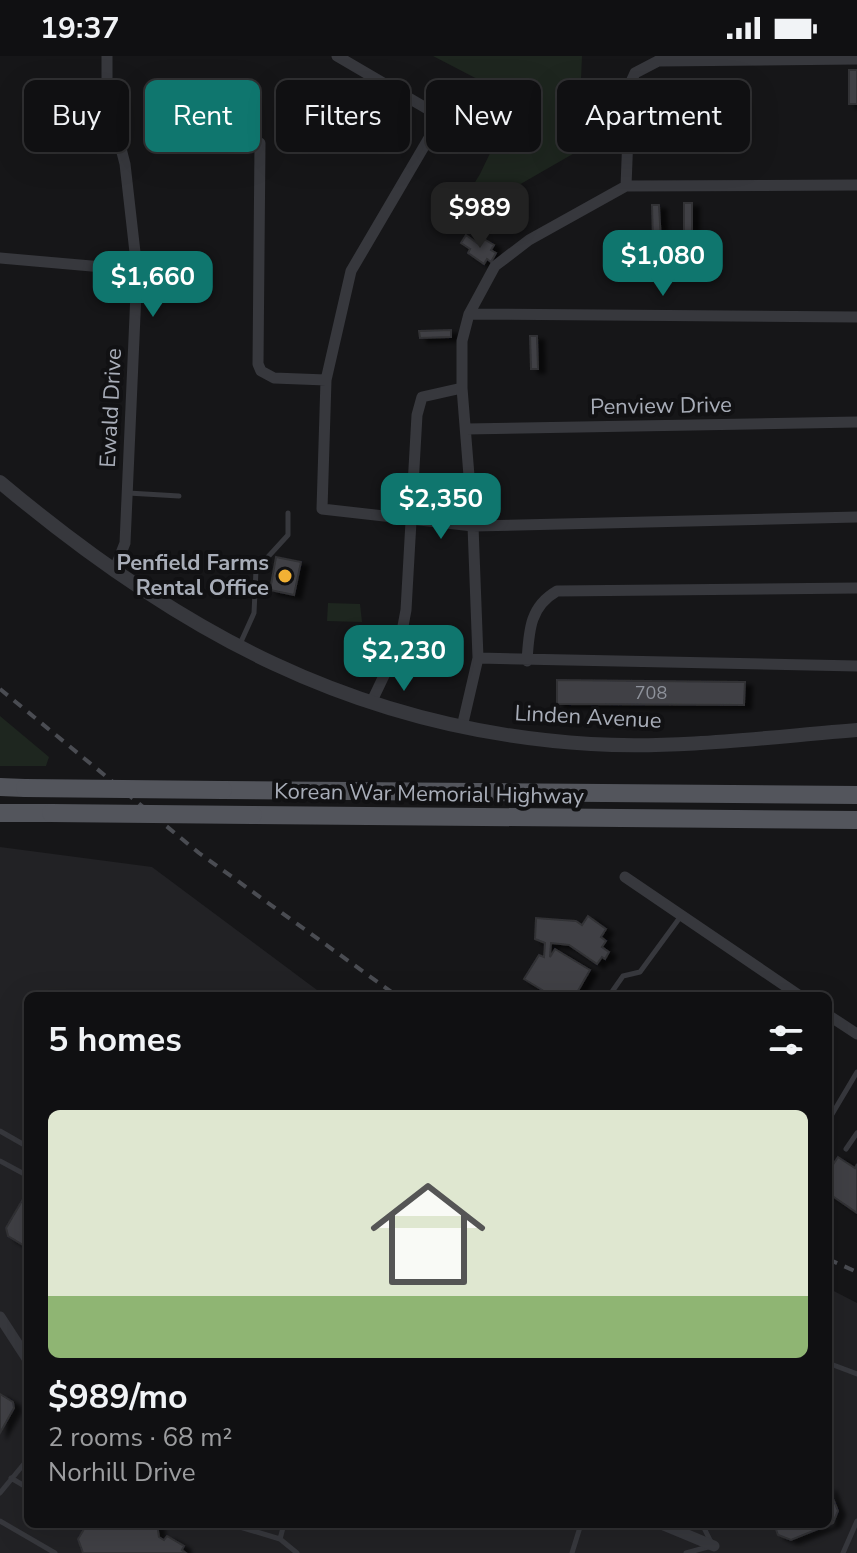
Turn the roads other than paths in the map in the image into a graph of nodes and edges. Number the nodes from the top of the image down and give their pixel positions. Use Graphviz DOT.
graph roads {
  1 [pos="107,56"];
  2 [pos="337,56"];
  3 [pos="741,59"];
  4 [pos="857,59"];
  5 [pos="260,152"];
  6 [pos="857,185"];
  7 [pos="626,186"];
  8 [pos="0,258"];
  9 [pos="137,270"];
  10 [pos="469,314"];
  11 [pos="857,317"];
  12 [pos="326,380"];
  13 [pos="462,388"];
  14 [pos="857,422"];
  15 [pos="466,429"];
  16 [pos="0,482"];
  17 [pos="127,493"];
  18 [pos="179,496"];
  19 [pos="288,513"];
  20 [pos="857,517"];
  21 [pos="412,521"];
  22 [pos="473,526"];
  23 [pos="114,571"];
  24 [pos="857,588"];
  25 [pos="237,648"];
  26 [pos="478,658"];
  27 [pos="527,661"];
  28 [pos="857,666"];
  29 [pos="371,703"];
  30 [pos="462,727"];
  31 [pos="857,730"];
  32 [pos="0,787"];
  33 [pos="857,795"];
  34 [pos="0,813"];
  35 [pos="857,820"];
  36 [pos="625,877"];
  37 [pos="681,915"];
  38 [pos="612,992"];
  39 [pos="794,992"];
  40 [pos="832,1018"];
  41 [pos="857,1034"];
  42 [pos="857,1072"];
  43 [pos="832,1114"];
  44 [pos="0,1131"];
  45 [pos="857,1133"];
  46 [pos="24,1145"];
  47 [pos="846,1149"];
  48 [pos="0,1161"];
  49 [pos="24,1174"];
  50 [pos="1,1322"];
  51 [pos="24,1354"];
  52 [pos="832,1365"];
  53 [pos="857,1374"];
  54 [pos="24,1463"];
  55 [pos="11,1478"];
  56 [pos="24,1486"];
  57 [pos="0,1493"];
  58 [pos="0,1521"];
  59 [pos="857,1521"];
  60 [pos="243,1528"];
  61 [pos="283,1528"];
  62 [pos="580,1528"];
  63 [pos="671,1528"];
  64 [pos="704,1528"];
  65 [pos="280,1539"];
  66 [pos="714,1546"];
  67 [pos="55,1553"];
  68 [pos="297,1553"];
  69 [pos="572,1553"];
  70 [pos="686,1553"];
  71 [pos="843,1553"];
  1 -- 9 [label="street, Ewald Drive"];
  2 -- 12 [label="street"];
  3 -- 4 [label="street"];
  3 -- 7 [label="street"];
  5 -- 12 [label="street"];
  6 -- 7 [label="street"];
  7 -- 10 [label="street"];
  8 -- 9 [label="street"];
  9 -- 17 [label="street, Ewald Drive"];
  10 -- 11 [label="street"];
  10 -- 13 [label="street"];
  12 -- 21 [label="street"];
  13 -- 15 [label="street"];
  13 -- 21 [label="street"];
  14 -- 15 [label="street, Penview Drive"];
  15 -- 22 [label="street"];
  16 -- 23 [label="street, Linden Avenue"];
  17 -- 18 [label="lane"];
  17 -- 23 [label="street, Ewald Drive"];
  19 -- 25 [label="lane"];
  20 -- 22 [label="street"];
  21 -- 22 [label="street"];
  21 -- 29 [label="street"];
  22 -- 26 [label="street"];
  23 -- 25 [label="street, Linden Avenue"];
  24 -- 27 [label="street"];
  25 -- 29 [label="street, Linden Avenue"];
  26 -- 27 [label="street"];
  26 -- 30 [label="street"];
  27 -- 28 [label="street"];
  29 -- 30 [label="street, Linden Avenue"];
  30 -- 31 [label="street, Linden Avenue"];
  32 -- 33 [label="main road, Korean War Memorial Highway, bridge"];
  34 -- 35 [label="main road, Korean War Memorial Highway, bridge"];
  36 -- 37 [label="street"];
  37 -- 38 [label="lane"];
  37 -- 39 [label="street"];
  40 -- 41 [label="street"];
  42 -- 43 [label="lane"];
  44 -- 46 [label="lane"];
  45 -- 47 [label="lane"];
  48 -- 49 [label="lane"];
  50 -- 51 [label="street"];
  52 -- 53 [label="lane"];
  54 -- 55 [label="lane"];
  55 -- 56 [label="lane"];
  55 -- 57 [label="lane"];
  58 -- 67 [label="lane"];
  59 -- 71 [label="lane"];
  60 -- 65 [label="lane"];
  61 -- 65 [label="lane"];
  62 -- 69 [label="lane"];
  63 -- 66 [label="street"];
  64 -- 66 [label="lane"];
  65 -- 68 [label="lane"];
  66 -- 70 [label="lane"];
}
